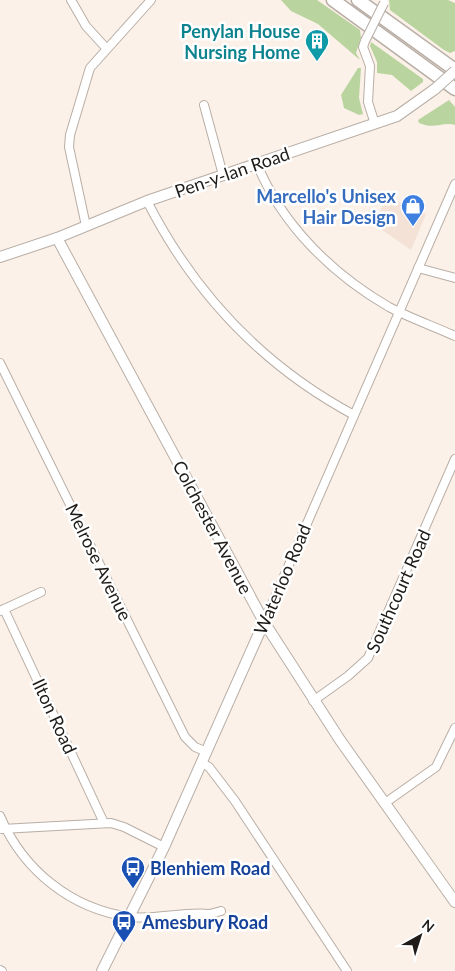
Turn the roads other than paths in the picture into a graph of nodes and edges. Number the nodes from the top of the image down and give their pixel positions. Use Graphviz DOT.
graph roads {
  1 [pos="71,0"];
  2 [pos="151,0"];
  3 [pos="333,0"];
  4 [pos="358,0"];
  5 [pos="385,2"];
  6 [pos="106,48"];
  7 [pos="455,71"];
  8 [pos="455,89"];
  9 [pos="204,105"];
  10 [pos="376,124"];
  11 [pos="257,164"];
  12 [pos="223,175"];
  13 [pos="455,184"];
  14 [pos="452,199"];
  15 [pos="147,201"];
  16 [pos="86,226"];
  17 [pos="58,238"];
  18 [pos="0,257"];
  19 [pos="418,268"];
  20 [pos="455,278"];
  21 [pos="399,312"];
  22 [pos="455,336"];
  23 [pos="0,363"];
  24 [pos="354,415"];
  25 [pos="455,459"];
  26 [pos="41,592"];
  27 [pos="2,610"];
  28 [pos="264,622"];
  29 [pos="313,701"];
  30 [pos="455,728"];
  31 [pos="207,752"];
  32 [pos="202,763"];
  33 [pos="385,804"];
  34 [pos="0,816"];
  35 [pos="104,823"];
  36 [pos="3,829"];
  37 [pos="164,847"];
  38 [pos="455,902"];
  39 [pos="221,911"];
  40 [pos="129,917"];
  41 [pos="102,971"];
  42 [pos="347,971"];
  1 -- 6 [label="street"];
  2 -- 6 [label="street"];
  3 -- 8 [label="highway"];
  4 -- 7 [label="highway"];
  5 -- 10 [label="street, bridge"];
  6 -- 16 [label="street"];
  7 -- 10 [label="street, Pen-y-lan Road, bridge"];
  9 -- 12 [label="street"];
  10 -- 11 [label="street, Pen-y-lan Road"];
  11 -- 12 [label="street, Pen-y-lan Road"];
  11 -- 21 [label="street"];
  12 -- 15 [label="street, Pen-y-lan Road"];
  13 -- 14 [label="street, Waterloo Road"];
  14 -- 19 [label="street, Waterloo Road"];
  15 -- 16 [label="street, Pen-y-lan Road"];
  15 -- 24 [label="street"];
  16 -- 17 [label="street, Pen-y-lan Road"];
  17 -- 18 [label="street, Pen-y-lan Road"];
  17 -- 28 [label="street, Colchester Avenue"];
  19 -- 20 [label="street"];
  19 -- 21 [label="street, Waterloo Road"];
  21 -- 22 [label="street"];
  21 -- 24 [label="street, Waterloo Road"];
  23 -- 31 [label="street, Melrose Avenue"];
  24 -- 28 [label="street, Waterloo Road"];
  25 -- 29 [label="street, Southcourt Road"];
  26 -- 27 [label="street"];
  27 -- 35 [label="street, Ilton Road"];
  28 -- 29 [label="street, Colchester Avenue"];
  28 -- 31 [label="street, Waterloo Road"];
  29 -- 33 [label="street, Colchester Avenue"];
  30 -- 33 [label="street"];
  31 -- 32 [label="street, Waterloo Road"];
  32 -- 37 [label="street, Waterloo Road"];
  32 -- 42 [label="street"];
  33 -- 38 [label="street, Colchester Avenue"];
  34 -- 36 [label="street"];
  35 -- 36 [label="street"];
  35 -- 37 [label="street"];
  36 -- 40 [label="street"];
  37 -- 40 [label="street, Waterloo Road"];
  39 -- 40 [label="street"];
  40 -- 41 [label="street, Waterloo Road"];
}
